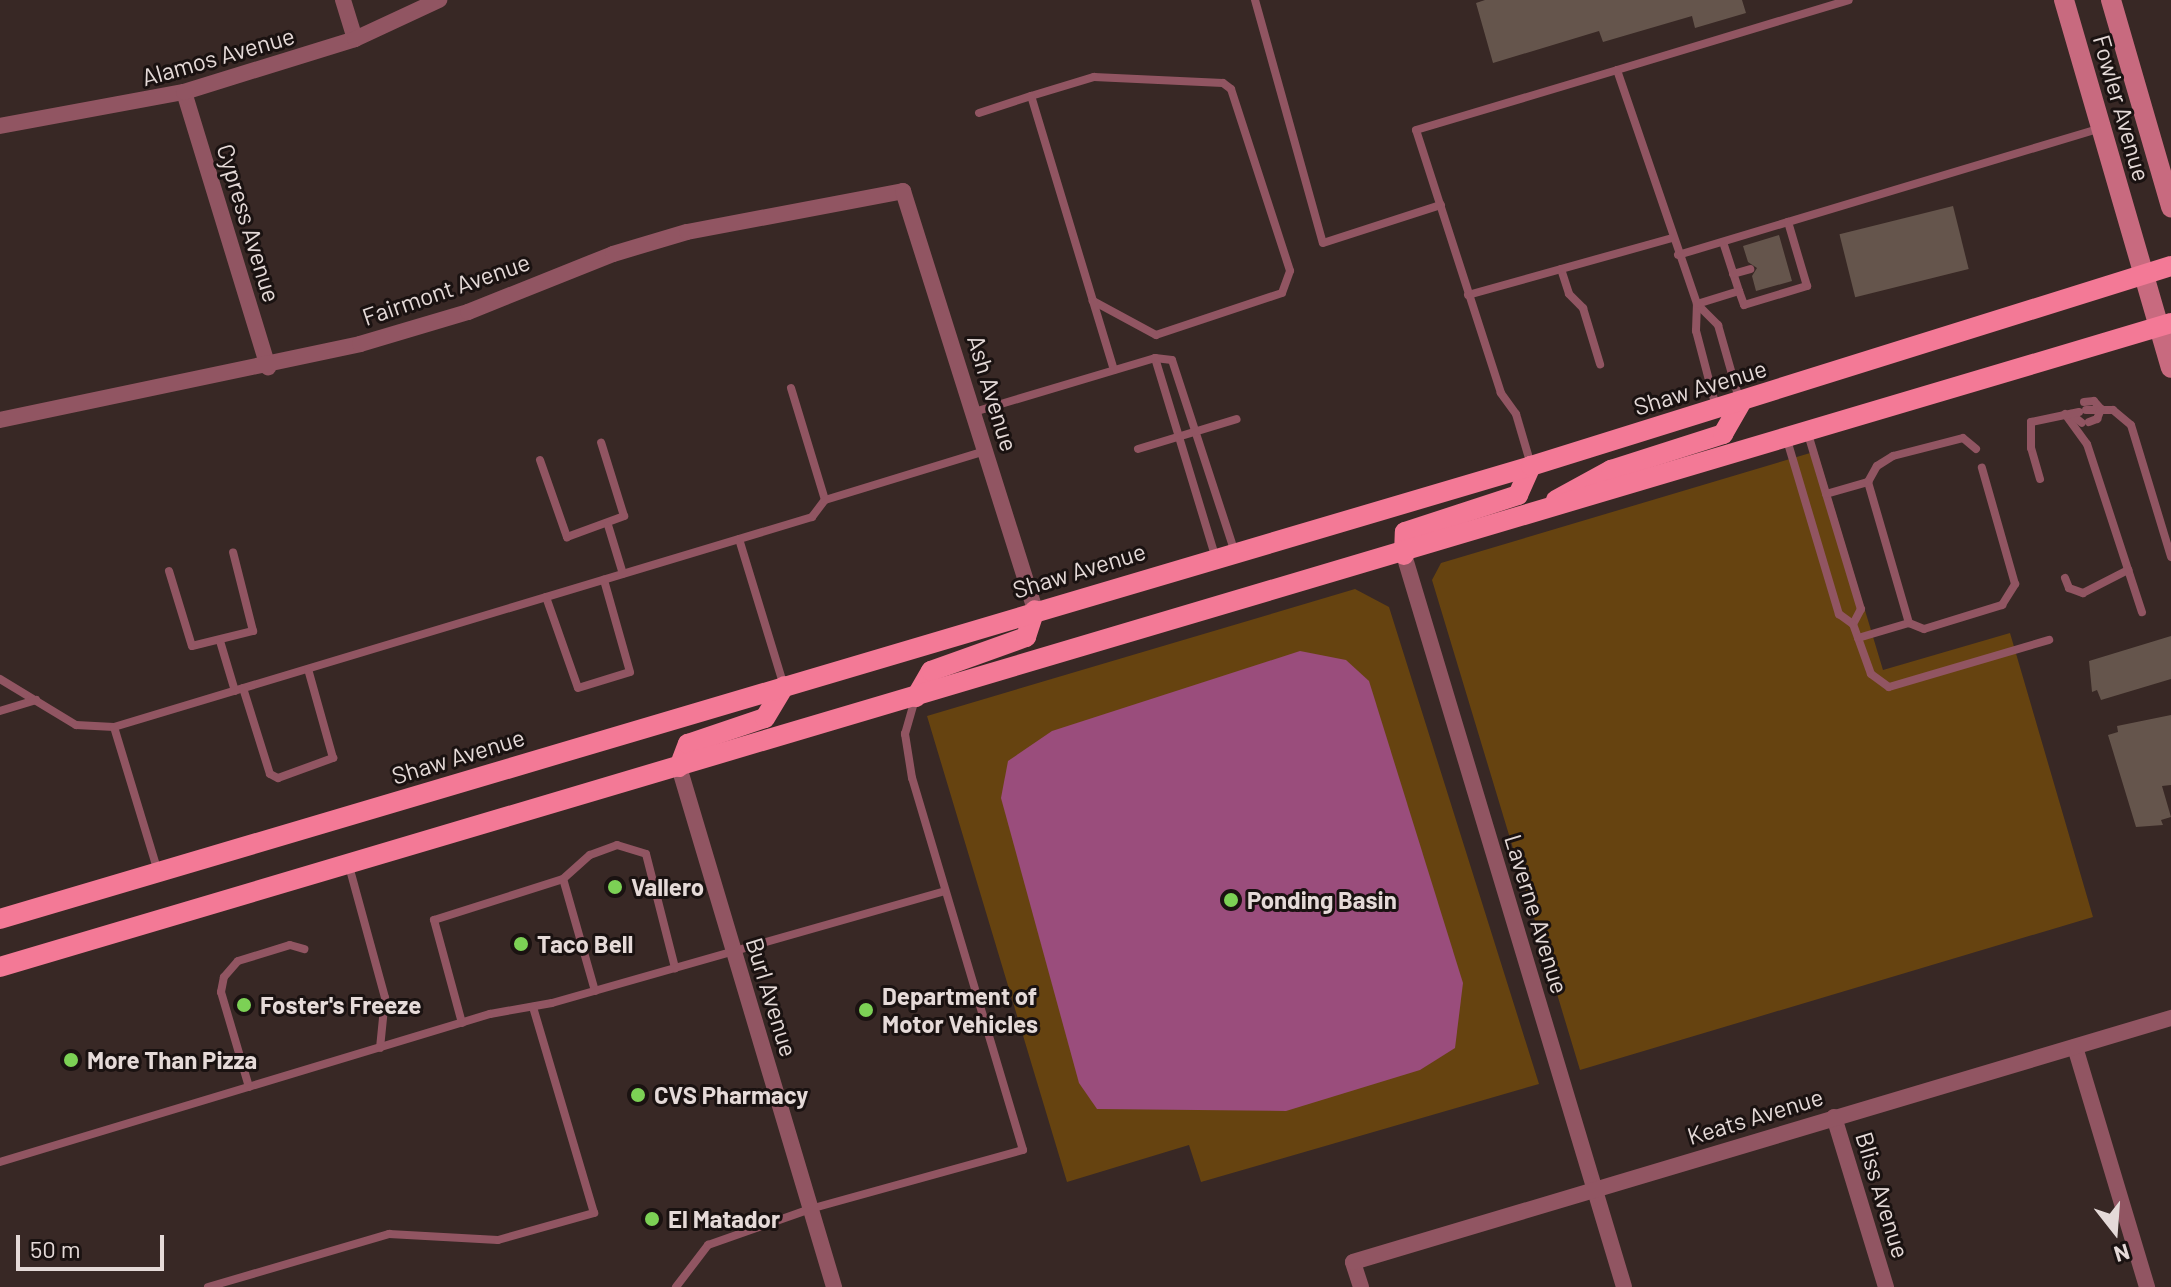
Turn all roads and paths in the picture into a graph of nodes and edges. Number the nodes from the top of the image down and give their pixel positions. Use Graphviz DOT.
graph roads {
  1 [pos="343,0"];
  2 [pos="439,0"];
  3 [pos="1255,0"];
  4 [pos="1849,0"];
  5 [pos="2064,0"];
  6 [pos="2111,0"];
  7 [pos="355,39"];
  8 [pos="1617,70"];
  9 [pos="184,92"];
  10 [pos="1031,96"];
  11 [pos="979,113"];
  12 [pos="0,126"];
  13 [pos="2100,128"];
  14 [pos="903,191"];
  15 [pos="1441,205"];
  16 [pos="2171,207"];
  17 [pos="1788,222"];
  18 [pos="1672,238"];
  19 [pos="1723,242"];
  20 [pos="1798,254"];
  21 [pos="1678,255"];
  22 [pos="1786,258"];
  23 [pos="2171,266"];
  24 [pos="1561,269"];
  25 [pos="1750,269"];
  26 [pos="1733,274"];
  27 [pos="2142,275"];
  28 [pos="1739,291"];
  29 [pos="1468,295"];
  30 [pos="1093,301"];
  31 [pos="1697,304"];
  32 [pos="2165,325"];
  33 [pos="1155,358"];
  34 [pos="1600,364"];
  35 [pos="268,367"];
  36 [pos="2171,368"];
  37 [pos="1114,370"];
  38 [pos="791,388"];
  39 [pos="1741,403"];
  40 [pos="2077,409"];
  41 [pos="2101,409"];
  42 [pos="1717,410"];
  43 [pos="974,412"];
  44 [pos="1237,419"];
  45 [pos="0,420"];
  46 [pos="1197,432"];
  47 [pos="1808,434"];
  48 [pos="1179,437"];
  49 [pos="1787,440"];
  50 [pos="601,442"];
  51 [pos="1138,449"];
  52 [pos="1976,449"];
  53 [pos="986,451"];
  54 [pos="540,460"];
  55 [pos="1531,466"];
  56 [pos="1982,468"];
  57 [pos="2040,479"];
  58 [pos="1868,482"];
  59 [pos="1826,494"];
  60 [pos="825,500"];
  61 [pos="1513,522"];
  62 [pos="608,525"];
  63 [pos="739,539"];
  64 [pos="233,552"];
  65 [pos="1225,553"];
  66 [pos="1404,555"];
  67 [pos="2171,557"];
  68 [pos="2128,570"];
  69 [pos="169,571"];
  70 [pos="623,574"];
  71 [pos="2065,578"];
  72 [pos="604,580"];
  73 [pos="546,597"];
  74 [pos="1035,610"];
  75 [pos="2142,612"];
  76 [pos="1909,623"];
  77 [pos="1853,624"];
  78 [pos="1858,638"];
  79 [pos="2049,640"];
  80 [pos="220,641"];
  81 [pos="308,669"];
  82 [pos="0,679"];
  83 [pos="784,686"];
  84 [pos="239,690"];
  85 [pos="916,697"];
  86 [pos="36,700"];
  87 [pos="0,711"];
  88 [pos="114,727"];
  89 [pos="679,767"];
  90 [pos="348,864"];
  91 [pos="158,873"];
  92 [pos="563,879"];
  93 [pos="944,891"];
  94 [pos="0,919"];
  95 [pos="304,949"];
  96 [pos="733,951"];
  97 [pos="0,967"];
  98 [pos="675,968"];
  99 [pos="595,991"];
  100 [pos="533,1007"];
  101 [pos="2171,1018"];
  102 [pos="462,1023"];
  103 [pos="2075,1047"];
  104 [pos="380,1048"];
  105 [pos="249,1087"];
  106 [pos="1834,1117"];
  107 [pos="0,1162"];
  108 [pos="1594,1190"];
  109 [pos="810,1209"];
  110 [pos="208,1287"];
  111 [pos="676,1287"];
  112 [pos="834,1287"];
  113 [pos="1361,1287"];
  114 [pos="1624,1287"];
  115 [pos="1886,1287"];
  116 [pos="2147,1287"];
  1 -- 7 [label="street"];
  2 -- 7 [label="street, Alamos Avenue"];
  3 -- 15 [label="lane"];
  4 -- 8 [label="lane"];
  5 -- 13 [label="main road, Fowler Avenue"];
  6 -- 16 [label="main road, Fowler Avenue"];
  7 -- 9 [label="street, Alamos Avenue"];
  8 -- 15 [label="lane"];
  8 -- 18 [label="lane"];
  9 -- 12 [label="street, Alamos Avenue"];
  9 -- 35 [label="street, Cypress Avenue"];
  10 -- 11 [label="lane"];
  10 -- 30 [label="lane"];
  10 -- 30 [label="lane"];
  13 -- 17 [label="lane"];
  13 -- 27 [label="main road, Fowler Avenue"];
  14 -- 35 [label="street, Fairmont Avenue"];
  14 -- 43 [label="street, Ash Avenue"];
  15 -- 29 [label="lane"];
  17 -- 19 [label="lane"];
  17 -- 20 [label="lane"];
  18 -- 21 [label="lane"];
  18 -- 24 [label="lane"];
  19 -- 21 [label="lane"];
  19 -- 26 [label="lane"];
  20 -- 22 [label="lane"];
  20 -- 28 [label="lane"];
  21 -- 31 [label="lane"];
  23 -- 27 [label="main road, Shaw Avenue"];
  24 -- 29 [label="lane"];
  24 -- 34 [label="lane"];
  25 -- 26 [label="lane"];
  26 -- 28 [label="lane"];
  27 -- 32 [label="main road, Fowler Avenue"];
  27 -- 39 [label="main road, Shaw Avenue"];
  28 -- 31 [label="lane"];
  29 -- 55 [label="lane"];
  30 -- 37 [label="lane"];
  31 -- 39 [label="lane"];
  31 -- 42 [label="lane"];
  32 -- 36 [label="main road, Fowler Avenue"];
  32 -- 47 [label="main road"];
  33 -- 37 [label="lane"];
  33 -- 46 [label="lane"];
  33 -- 48 [label="lane"];
  35 -- 45 [label="street, Fairmont Avenue"];
  37 -- 43 [label="lane"];
  38 -- 60 [label="lane"];
  39 -- 42 [label="main road, Shaw Avenue"];
  39 -- 61 [label="main road"];
  40 -- 41 [label="lane"];
  40 -- 41 [label="lane"];
  40 -- 57 [label="lane"];
  40 -- 68 [label="lane"];
  41 -- 67 [label="lane"];
  42 -- 55 [label="main road, Shaw Avenue"];
  43 -- 53 [label="street, Ash Avenue"];
  44 -- 46 [label="lane"];
  46 -- 48 [label="lane"];
  46 -- 65 [label="lane"];
  47 -- 49 [label="main road"];
  47 -- 59 [label="lane"];
  48 -- 51 [label="lane"];
  48 -- 65 [label="lane"];
  49 -- 61 [label="main road"];
  49 -- 77 [label="lane"];
  50 -- 62 [label="lane"];
  52 -- 58 [label="lane"];
  53 -- 60 [label="lane"];
  53 -- 74 [label="street, Ash Avenue"];
  54 -- 62 [label="lane"];
  55 -- 65 [label="main road, Shaw Avenue"];
  55 -- 66 [label="main road"];
  56 -- 76 [label="lane"];
  58 -- 59 [label="lane"];
  58 -- 76 [label="lane"];
  59 -- 77 [label="lane"];
  60 -- 63 [label="lane"];
  61 -- 66 [label="main road"];
  62 -- 70 [label="lane"];
  63 -- 70 [label="lane"];
  63 -- 83 [label="lane"];
  64 -- 80 [label="lane"];
  65 -- 74 [label="main road, Shaw Avenue"];
  66 -- 85 [label="main road"];
  66 -- 108 [label="street, Laverne Avenue"];
  68 -- 71 [label="lane"];
  68 -- 75 [label="lane"];
  69 -- 80 [label="lane"];
  70 -- 72 [label="lane"];
  72 -- 73 [label="lane"];
  72 -- 73 [label="lane"];
  73 -- 81 [label="lane"];
  74 -- 83 [label="main road, Shaw Avenue"];
  74 -- 85 [label="main road"];
  76 -- 78 [label="lane"];
  77 -- 78 [label="lane"];
  78 -- 79 [label="lane"];
  80 -- 84 [label="lane"];
  81 -- 84 [label="lane"];
  81 -- 84 [label="lane"];
  82 -- 86 [label="lane"];
  83 -- 89 [label="main road"];
  83 -- 91 [label="main road, Shaw Avenue"];
  84 -- 88 [label="lane"];
  85 -- 89 [label="main road"];
  85 -- 93 [label="lane"];
  86 -- 87 [label="lane"];
  86 -- 88 [label="lane"];
  88 -- 91 [label="lane"];
  89 -- 90 [label="main road"];
  89 -- 96 [label="street, Burl Avenue"];
  90 -- 97 [label="main road"];
  90 -- 104 [label="lane"];
  91 -- 94 [label="main road, Shaw Avenue"];
  92 -- 98 [label="lane"];
  92 -- 99 [label="lane"];
  92 -- 102 [label="lane"];
  93 -- 96 [label="lane"];
  93 -- 109 [label="lane"];
  95 -- 105 [label="lane"];
  96 -- 98 [label="lane"];
  96 -- 109 [label="street, Burl Avenue"];
  98 -- 99 [label="lane"];
  99 -- 100 [label="lane"];
  100 -- 102 [label="lane"];
  100 -- 110 [label="lane"];
  101 -- 103 [label="street, Keats Avenue"];
  102 -- 104 [label="lane"];
  103 -- 106 [label="street, Keats Avenue"];
  103 -- 116 [label="street"];
  104 -- 105 [label="lane"];
  105 -- 107 [label="lane"];
  106 -- 108 [label="street, Keats Avenue"];
  106 -- 115 [label="street, Bliss Avenue"];
  108 -- 113 [label="street, Keats Avenue"];
  108 -- 114 [label="street, Laverne Avenue"];
  109 -- 111 [label="lane"];
  109 -- 112 [label="street, Burl Avenue"];
}
